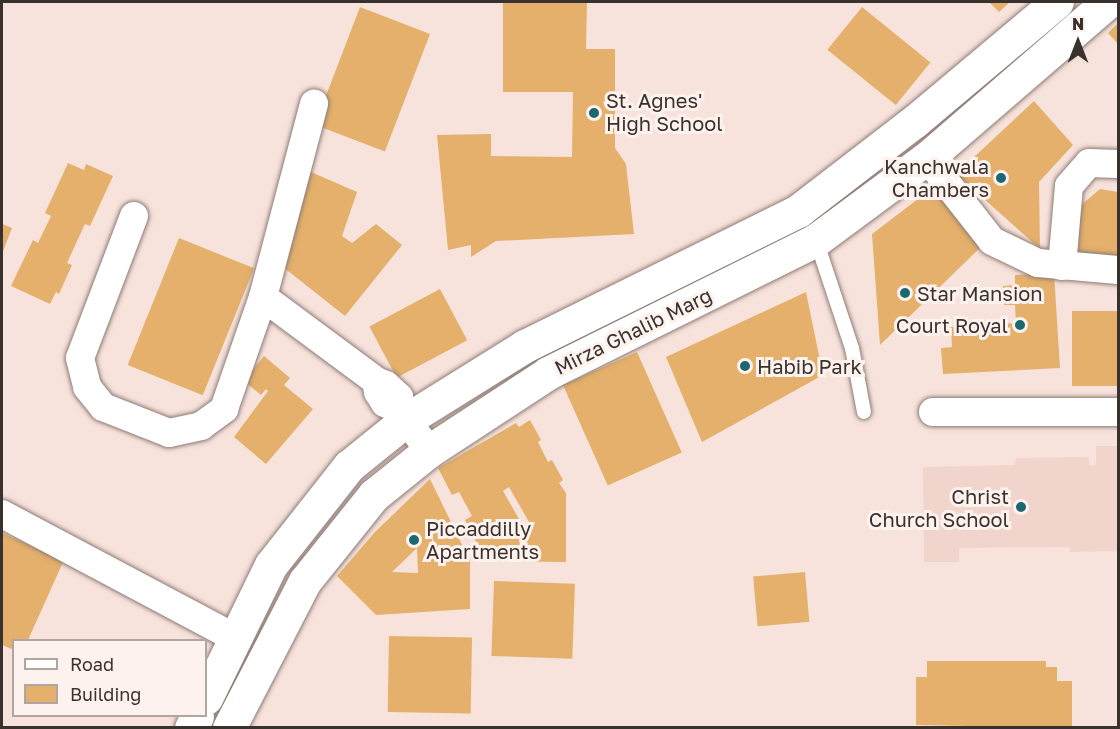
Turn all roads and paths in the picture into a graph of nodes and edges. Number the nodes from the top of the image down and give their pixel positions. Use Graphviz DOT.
graph roads {
  1 [pos="1057,2"];
  2 [pos="1108,2"];
  3 [pos="314,104"];
  4 [pos="927,158"];
  5 [pos="1119,164"];
  6 [pos="134,216"];
  7 [pos="816,240"];
  8 [pos="1062,266"];
  9 [pos="1119,270"];
  10 [pos="263,297"];
  11 [pos="864,412"];
  12 [pos="933,412"];
  13 [pos="1119,412"];
  14 [pos="402,414"];
  15 [pos="429,451"];
  16 [pos="2,514"];
  17 [pos="235,638"];
  18 [pos="207,696"];
  19 [pos="230,728"];
  1 -- 14 [label="main road, Mirza Ghalib Marg"];
  2 -- 4 [label="main road, Mirza Ghalib Marg"];
  3 -- 10 [label="street"];
  4 -- 7 [label="main road, Mirza Ghalib Marg"];
  4 -- 8 [label="street"];
  5 -- 8 [label="street"];
  6 -- 10 [label="street"];
  7 -- 11 [label="lane"];
  7 -- 15 [label="main road, Mirza Ghalib Marg"];
  8 -- 9 [label="street"];
  10 -- 14 [label="street"];
  12 -- 13 [label="street"];
  14 -- 15 [label="street"];
  14 -- 17 [label="main road, Mirza Ghalib Marg"];
  15 -- 19 [label="main road, Mirza Ghalib Marg"];
  16 -- 17 [label="street"];
  17 -- 18 [label="main road, Mirza Ghalib Marg"];
}
